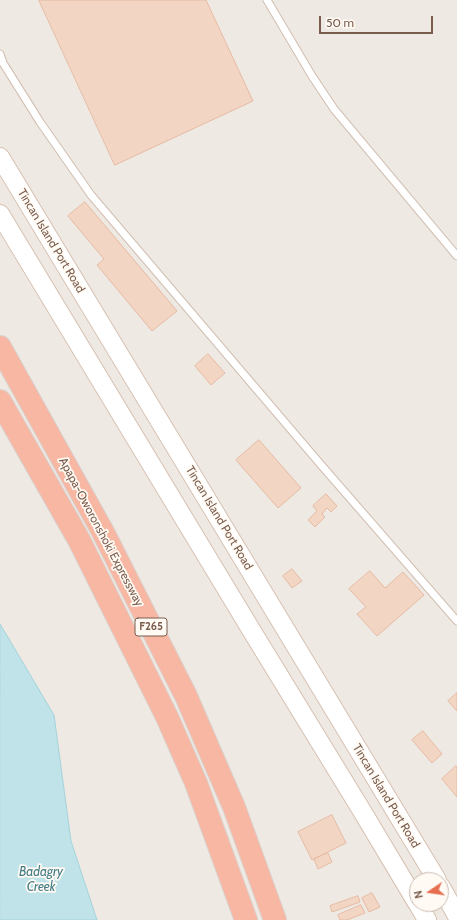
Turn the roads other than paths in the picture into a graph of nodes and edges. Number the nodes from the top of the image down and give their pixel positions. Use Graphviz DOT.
graph roads {
  1 [pos="267,0"];
  2 [pos="0,54"];
  3 [pos="0,157"];
  4 [pos="0,214"];
  5 [pos="457,256"];
  6 [pos="0,348"];
  7 [pos="0,401"];
  8 [pos="457,620"];
  9 [pos="432,872"];
  10 [pos="409,890"];
  11 [pos="449,902"];
  12 [pos="457,916"];
  13 [pos="246,920"];
  14 [pos="275,920"];
  1 -- 5 [label="lane"];
  2 -- 8 [label="lane"];
  3 -- 9 [label="street, Tincan Island Port Road"];
  4 -- 10 [label="street"];
  6 -- 14 [label="highway, Apapa-Oworonshoki Expressway / F265"];
  7 -- 13 [label="highway, Apapa-Oworonshoki Expressway / F265"];
  11 -- 12 [label="street"];
}
